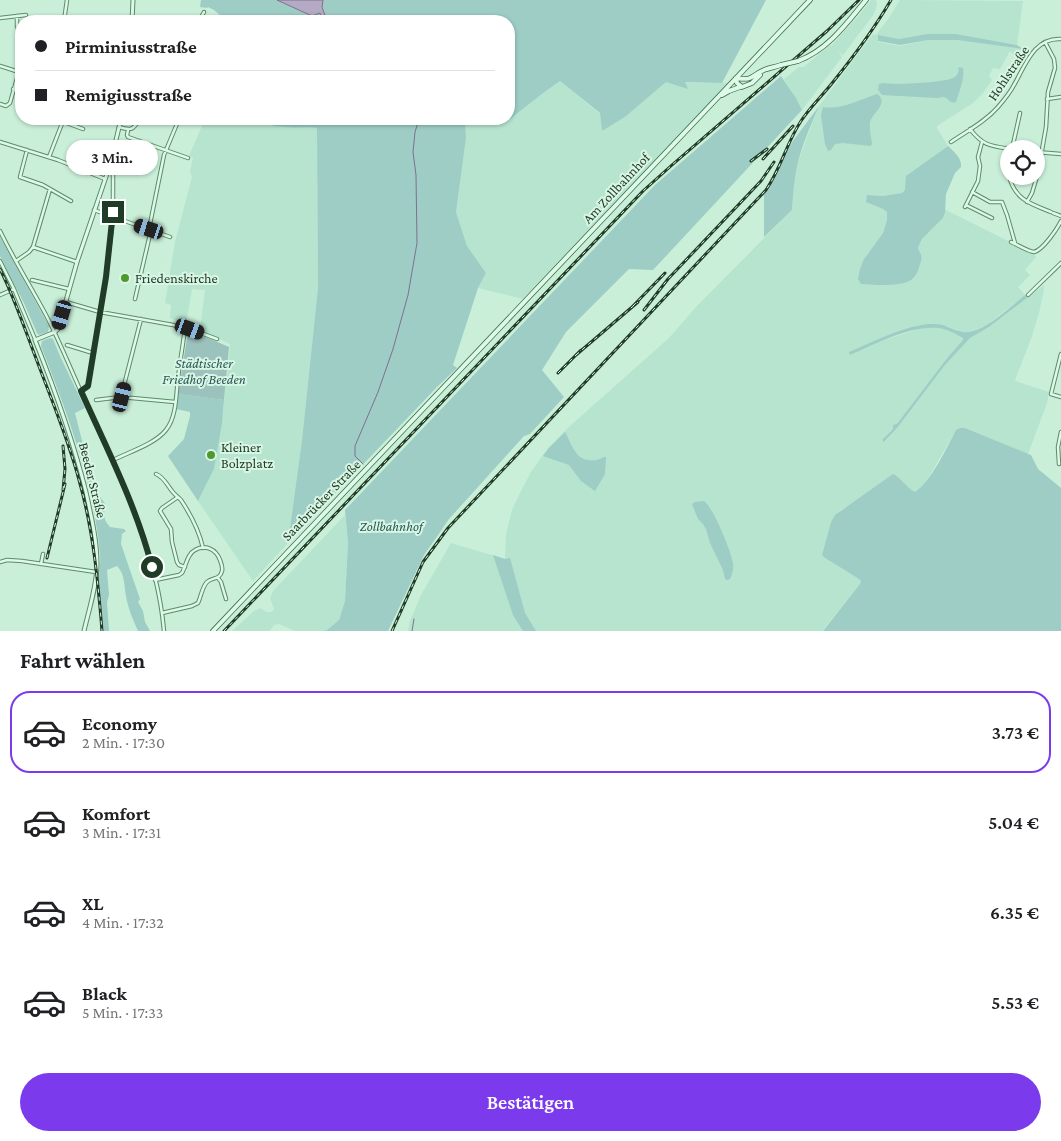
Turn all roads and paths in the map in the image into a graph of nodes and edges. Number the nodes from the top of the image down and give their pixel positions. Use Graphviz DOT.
graph roads {
  1 [pos="67,0"];
  2 [pos="133,0"];
  3 [pos="810,0"];
  4 [pos="866,0"];
  5 [pos="204,12"];
  6 [pos="65,15"];
  7 [pos="132,15"];
  8 [pos="202,15"];
  9 [pos="15,16"];
  10 [pos="0,18"];
  11 [pos="1061,39"];
  12 [pos="1045,42"];
  13 [pos="0,66"];
  14 [pos="745,69"];
  15 [pos="768,69"];
  16 [pos="15,71"];
  17 [pos="736,78"];
  18 [pos="751,78"];
  19 [pos="15,86"];
  20 [pos="742,86"];
  21 [pos="14,89"];
  22 [pos="1061,97"];
  23 [pos="718,98"];
  24 [pos="1047,99"];
  25 [pos="0,104"];
  26 [pos="1020,113"];
  27 [pos="61,125"];
  28 [pos="73,125"];
  29 [pos="136,125"];
  30 [pos="176,125"];
  31 [pos="119,127"];
  32 [pos="83,129"];
  33 [pos="970,129"];
  34 [pos="128,130"];
  35 [pos="1013,140"];
  36 [pos="1044,140"];
  37 [pos="0,142"];
  38 [pos="951,142"];
  39 [pos="982,142"];
  40 [pos="1000,147"];
  41 [pos="26,150"];
  42 [pos="166,150"];
  43 [pos="1045,152"];
  44 [pos="1061,154"];
  45 [pos="112,156"];
  46 [pos="49,157"];
  47 [pos="188,158"];
  48 [pos="110,165"];
  49 [pos="81,169"];
  50 [pos="105,179"];
  51 [pos="1013,185"];
  52 [pos="1035,185"];
  53 [pos="50,189"];
  54 [pos="972,192"];
  55 [pos="71,200"];
  56 [pos="1027,202"];
  57 [pos="94,210"];
  58 [pos="1061,216"];
  59 [pos="113,218"];
  60 [pos="992,218"];
  61 [pos="1061,221"];
  62 [pos="1058,228"];
  63 [pos="150,229"];
  64 [pos="0,232"];
  65 [pos="1061,232"];
  66 [pos="170,237"];
  67 [pos="1011,242"];
  68 [pos="1015,244"];
  69 [pos="33,247"];
  70 [pos="0,261"];
  71 [pos="16,261"];
  72 [pos="77,262"];
  73 [pos="1061,263"];
  74 [pos="32,280"];
  75 [pos="14,289"];
  76 [pos="69,289"];
  77 [pos="0,295"];
  78 [pos="1028,295"];
  79 [pos="135,299"];
  80 [pos="66,302"];
  81 [pos="100,312"];
  82 [pos="141,319"];
  83 [pos="185,328"];
  84 [pos="54,332"];
  85 [pos="217,339"];
  86 [pos="35,340"];
  87 [pos="67,345"];
  88 [pos="93,353"];
  89 [pos="1061,354"];
  90 [pos="446,384"];
  91 [pos="81,391"];
  92 [pos="122,397"];
  93 [pos="1061,397"];
  94 [pos="96,400"];
  95 [pos="175,402"];
  96 [pos="1061,432"];
  97 [pos="113,460"];
  98 [pos="1059,464"];
  99 [pos="156,474"];
  100 [pos="178,497"];
  101 [pos="203,548"];
  102 [pos="43,554"];
  103 [pos="0,562"];
  104 [pos="41,564"];
  105 [pos="185,567"];
  106 [pos="96,572"];
  107 [pos="218,578"];
  108 [pos="156,580"];
  109 [pos="226,599"];
  110 [pos="162,613"];
  111 [pos="84,631"];
  112 [pos="164,631"];
  113 [pos="213,631"];
  1 -- 6 [label="street"];
  2 -- 7 [label="street"];
  3 -- 14 [label="main road, Am Zollbahnhof"];
  4 -- 15 [label="main road, bridge"];
  5 -- 8 [label="street"];
  9 -- 10 [label="street"];
  11 -- 12 [label="street, Hohlstraße"];
  12 -- 24 [label="street"];
  12 -- 33 [label="street, Hohlstraße"];
  13 -- 16 [label="street"];
  14 -- 17 [label="main road, Am Zollbahnhof"];
  14 -- 18 [label="main road"];
  15 -- 18 [label="main road"];
  15 -- 20 [label="main road"];
  17 -- 18 [label="main road"];
  17 -- 20 [label="main road"];
  17 -- 23 [label="main road, Am Zollbahnhof"];
  19 -- 21 [label="street"];
  20 -- 23 [label="main road"];
  21 -- 25 [label="street"];
  22 -- 24 [label="street"];
  23 -- 90 [label="main road, Am Zollbahnhof"];
  24 -- 36 [label="street"];
  26 -- 35 [label="street"];
  27 -- 46 [label="street"];
  28 -- 32 [label="street"];
  29 -- 34 [label="street"];
  30 -- 42 [label="street"];
  31 -- 34 [label="street"];
  31 -- 45 [label="street"];
  33 -- 38 [label="street, Hohlstraße"];
  33 -- 39 [label="street"];
  34 -- 42 [label="street"];
  37 -- 41 [label="street"];
  39 -- 40 [label="street"];
  39 -- 54 [label="street"];
  41 -- 46 [label="street"];
  41 -- 53 [label="street"];
  42 -- 47 [label="street"];
  42 -- 63 [label="street"];
  43 -- 44 [label="street"];
  45 -- 48 [label="street"];
  45 -- 49 [label="street"];
  46 -- 49 [label="street"];
  48 -- 50 [label="street"];
  48 -- 59 [label="street"];
  49 -- 50 [label="street"];
  50 -- 57 [label="street"];
  51 -- 56 [label="street"];
  52 -- 56 [label="street"];
  53 -- 55 [label="street"];
  53 -- 69 [label="street"];
  54 -- 60 [label="street"];
  54 -- 68 [label="street"];
  56 -- 58 [label="street"];
  57 -- 59 [label="street"];
  57 -- 72 [label="street"];
  59 -- 63 [label="street"];
  59 -- 81 [label="street"];
  61 -- 62 [label="street"];
  62 -- 65 [label="street"];
  62 -- 68 [label="street"];
  63 -- 66 [label="street"];
  63 -- 79 [label="street"];
  64 -- 71 [label="street"];
  67 -- 68 [label="street"];
  69 -- 71 [label="street"];
  69 -- 72 [label="street"];
  70 -- 75 [label="street"];
  71 -- 84 [label="street"];
  72 -- 76 [label="street"];
  73 -- 78 [label="street"];
  74 -- 76 [label="street"];
  75 -- 77 [label="street"];
  75 -- 86 [label="street"];
  76 -- 80 [label="street"];
  80 -- 81 [label="street"];
  80 -- 84 [label="street"];
  81 -- 82 [label="street"];
  81 -- 88 [label="street"];
  82 -- 83 [label="street"];
  82 -- 92 [label="street"];
  83 -- 85 [label="street"];
  83 -- 95 [label="street"];
  84 -- 86 [label="street"];
  84 -- 91 [label="street"];
  86 -- 106 [label="street, Beeder Straße"];
  87 -- 88 [label="street"];
  88 -- 91 [label="street"];
  89 -- 93 [label="street"];
  90 -- 113 [label="main road, Saarbrücker Straße"];
  91 -- 97 [label="street"];
  92 -- 94 [label="street"];
  92 -- 95 [label="street"];
  95 -- 97 [label="street"];
  96 -- 98 [label="street"];
  97 -- 108 [label="street"];
  99 -- 100 [label="street"];
  100 -- 101 [label="street"];
  100 -- 105 [label="street"];
  101 -- 105 [label="street"];
  101 -- 107 [label="street"];
  102 -- 104 [label="street"];
  103 -- 104 [label="street"];
  104 -- 106 [label="street"];
  105 -- 108 [label="street"];
  106 -- 111 [label="street, Beeder Straße"];
  107 -- 109 [label="street"];
  107 -- 110 [label="street"];
  108 -- 110 [label="street"];
  110 -- 112 [label="street"];
}
